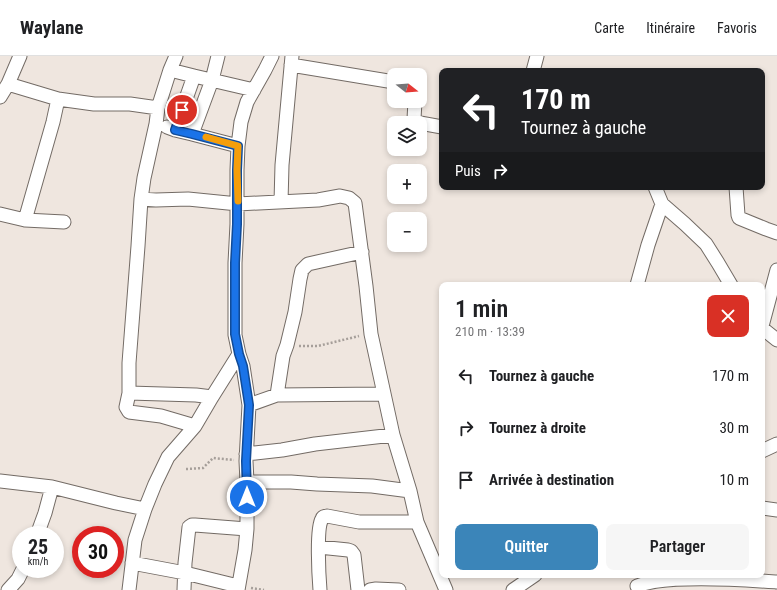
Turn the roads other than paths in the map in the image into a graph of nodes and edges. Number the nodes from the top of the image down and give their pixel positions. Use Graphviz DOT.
graph roads {
  1 [pos="20,56"];
  2 [pos="176,56"];
  3 [pos="218,56"];
  4 [pos="272,56"];
  5 [pos="537,56"];
  6 [pos="291,61"];
  7 [pos="534,68"];
  8 [pos="170,70"];
  9 [pos="194,76"];
  10 [pos="212,80"];
  11 [pos="387,81"];
  12 [pos="8,84"];
  13 [pos="254,90"];
  14 [pos="0,97"];
  15 [pos="58,99"];
  16 [pos="158,108"];
  17 [pos="156,124"];
  18 [pos="427,124"];
  19 [pos="439,126"];
  20 [pos="175,130"];
  21 [pos="192,134"];
  22 [pos="238,146"];
  23 [pos="656,190"];
  24 [pos="736,190"];
  25 [pos="141,199"];
  26 [pos="281,202"];
  27 [pos="238,204"];
  28 [pos="662,204"];
  29 [pos="0,214"];
  30 [pos="25,220"];
  31 [pos="64,222"];
  32 [pos="777,233"];
  33 [pos="362,252"];
  34 [pos="777,270"];
  35 [pos="638,282"];
  36 [pos="729,282"];
  37 [pos="765,316"];
  38 [pos="765,330"];
  39 [pos="777,340"];
  40 [pos="239,354"];
  41 [pos="129,393"];
  42 [pos="383,394"];
  43 [pos="277,396"];
  44 [pos="212,397"];
  45 [pos="249,405"];
  46 [pos="195,426"];
  47 [pos="392,435"];
  48 [pos="777,444"];
  49 [pos="765,450"];
  50 [pos="246,457"];
  51 [pos="0,481"];
  52 [pos="247,482"];
  53 [pos="52,487"];
  54 [pos="410,491"];
  55 [pos="765,508"];
  56 [pos="145,509"];
  57 [pos="777,510"];
  58 [pos="417,522"];
  59 [pos="40,526"];
  60 [pos="247,529"];
  61 [pos="319,547"];
  62 [pos="132,563"];
  63 [pos="185,573"];
  64 [pos="439,574"];
  65 [pos="18,578"];
  66 [pos="441,578"];
  67 [pos="531,578"];
  68 [pos="777,582"];
  69 [pos="638,584"];
  70 [pos="238,588"];
  71 [pos="8,590"];
  72 [pos="128,590"];
  73 [pos="184,590"];
  74 [pos="320,590"];
  75 [pos="358,590"];
  76 [pos="370,590"];
  77 [pos="399,590"];
  78 [pos="446,590"];
  79 [pos="513,590"];
  1 -- 12 [label="street"];
  2 -- 8 [label="street"];
  3 -- 10 [label="street"];
  4 -- 13 [label="street"];
  5 -- 7 [label="street"];
  6 -- 11 [label="street"];
  6 -- 26 [label="street"];
  8 -- 9 [label="street"];
  8 -- 16 [label="street"];
  9 -- 10 [label="street"];
  9 -- 20 [label="street"];
  10 -- 13 [label="street"];
  10 -- 21 [label="street"];
  12 -- 14 [label="street"];
  12 -- 15 [label="street"];
  13 -- 22 [label="street"];
  15 -- 16 [label="street"];
  15 -- 30 [label="street"];
  16 -- 17 [label="street"];
  17 -- 20 [label="street"];
  17 -- 25 [label="street"];
  18 -- 19 [label="street"];
  20 -- 21 [label="street"];
  21 -- 22 [label="street"];
  22 -- 27 [label="street"];
  23 -- 28 [label="street"];
  24 -- 32 [label="street"];
  25 -- 27 [label="street"];
  25 -- 41 [label="street"];
  26 -- 27 [label="street"];
  26 -- 33 [label="street"];
  27 -- 40 [label="street"];
  28 -- 35 [label="street"];
  28 -- 36 [label="street"];
  29 -- 30 [label="street"];
  30 -- 31 [label="street"];
  33 -- 42 [label="street"];
  33 -- 43 [label="street"];
  34 -- 37 [label="street"];
  38 -- 39 [label="street"];
  40 -- 44 [label="street"];
  40 -- 45 [label="street"];
  41 -- 44 [label="street"];
  41 -- 46 [label="street"];
  42 -- 43 [label="street"];
  42 -- 47 [label="street"];
  43 -- 45 [label="street"];
  44 -- 46 [label="street"];
  45 -- 50 [label="street"];
  46 -- 56 [label="street"];
  47 -- 50 [label="street"];
  47 -- 54 [label="street"];
  48 -- 49 [label="street"];
  50 -- 52 [label="street"];
  51 -- 53 [label="street"];
  52 -- 54 [label="street"];
  52 -- 60 [label="street"];
  53 -- 56 [label="street"];
  53 -- 59 [label="street"];
  54 -- 58 [label="street"];
  55 -- 57 [label="street"];
  56 -- 62 [label="street"];
  58 -- 61 [label="street"];
  58 -- 64 [label="street"];
  60 -- 63 [label="street"];
  60 -- 70 [label="street"];
  61 -- 74 [label="street"];
  61 -- 75 [label="street"];
  62 -- 63 [label="street"];
  62 -- 72 [label="street"];
  63 -- 70 [label="street"];
  63 -- 73 [label="street"];
  65 -- 71 [label="street"];
  66 -- 78 [label="street"];
  67 -- 79 [label="street"];
  68 -- 69 [label="street"];
  76 -- 77 [label="street"];
}
